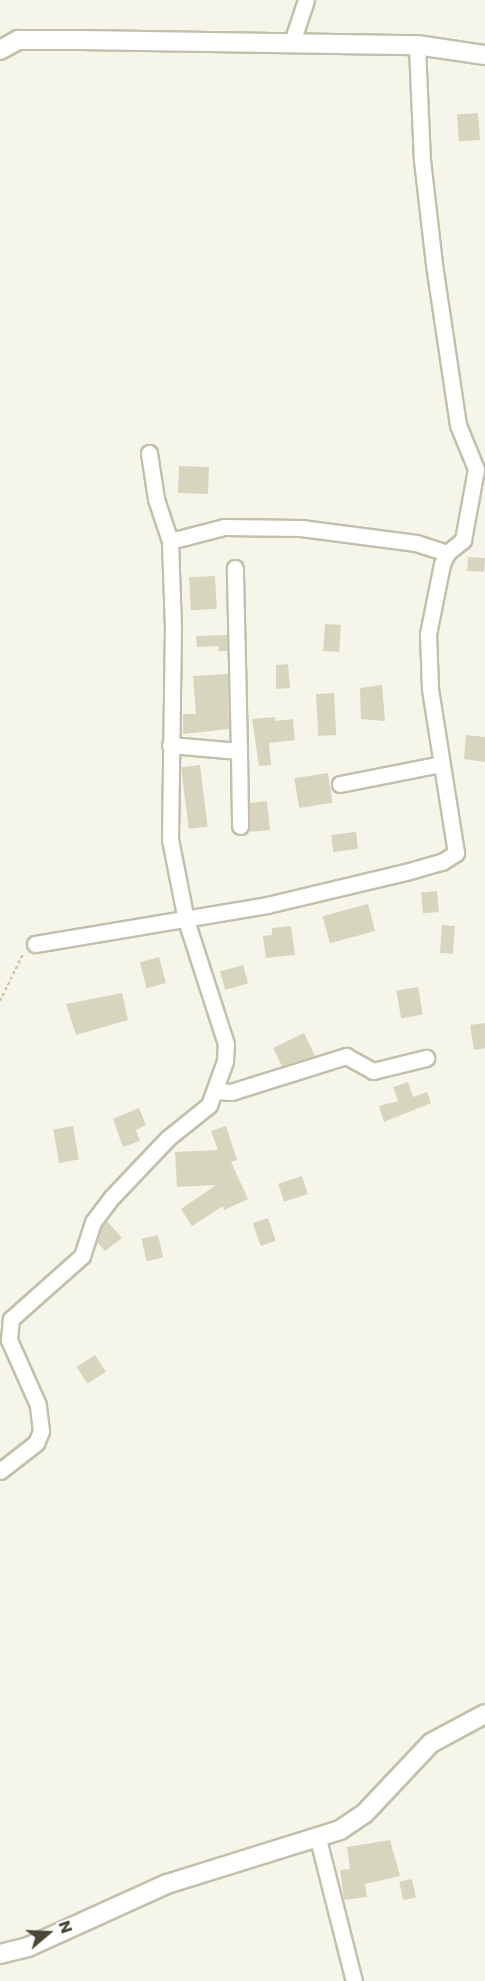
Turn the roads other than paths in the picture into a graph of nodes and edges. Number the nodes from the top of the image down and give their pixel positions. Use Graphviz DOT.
graph roads {
  1 [pos="306,0"];
  2 [pos="292,42"];
  3 [pos="417,45"];
  4 [pos="0,50"];
  5 [pos="485,55"];
  6 [pos="149,453"];
  7 [pos="170,541"];
  8 [pos="447,553"];
  9 [pos="235,568"];
  10 [pos="170,745"];
  11 [pos="239,751"];
  12 [pos="441,764"];
  13 [pos="340,784"];
  14 [pos="240,826"];
  15 [pos="186,920"];
  16 [pos="35,944"];
  17 [pos="426,1058"];
  18 [pos="216,1090"];
  19 [pos="0,1472"];
  20 [pos="485,1714"];
  21 [pos="318,1839"];
  22 [pos="0,1954"];
  23 [pos="354,1981"];
  1 -- 2 [label="street"];
  2 -- 3 [label="street"];
  2 -- 4 [label="street"];
  3 -- 5 [label="street"];
  3 -- 8 [label="street"];
  6 -- 7 [label="street"];
  7 -- 8 [label="street"];
  7 -- 10 [label="street"];
  8 -- 12 [label="street"];
  9 -- 11 [label="street"];
  10 -- 11 [label="street"];
  10 -- 15 [label="street"];
  11 -- 14 [label="street"];
  12 -- 13 [label="street"];
  12 -- 15 [label="street"];
  15 -- 16 [label="street"];
  15 -- 18 [label="street"];
  17 -- 18 [label="street"];
  18 -- 19 [label="street"];
  20 -- 21 [label="street"];
  21 -- 22 [label="street"];
  21 -- 23 [label="street"];
}
